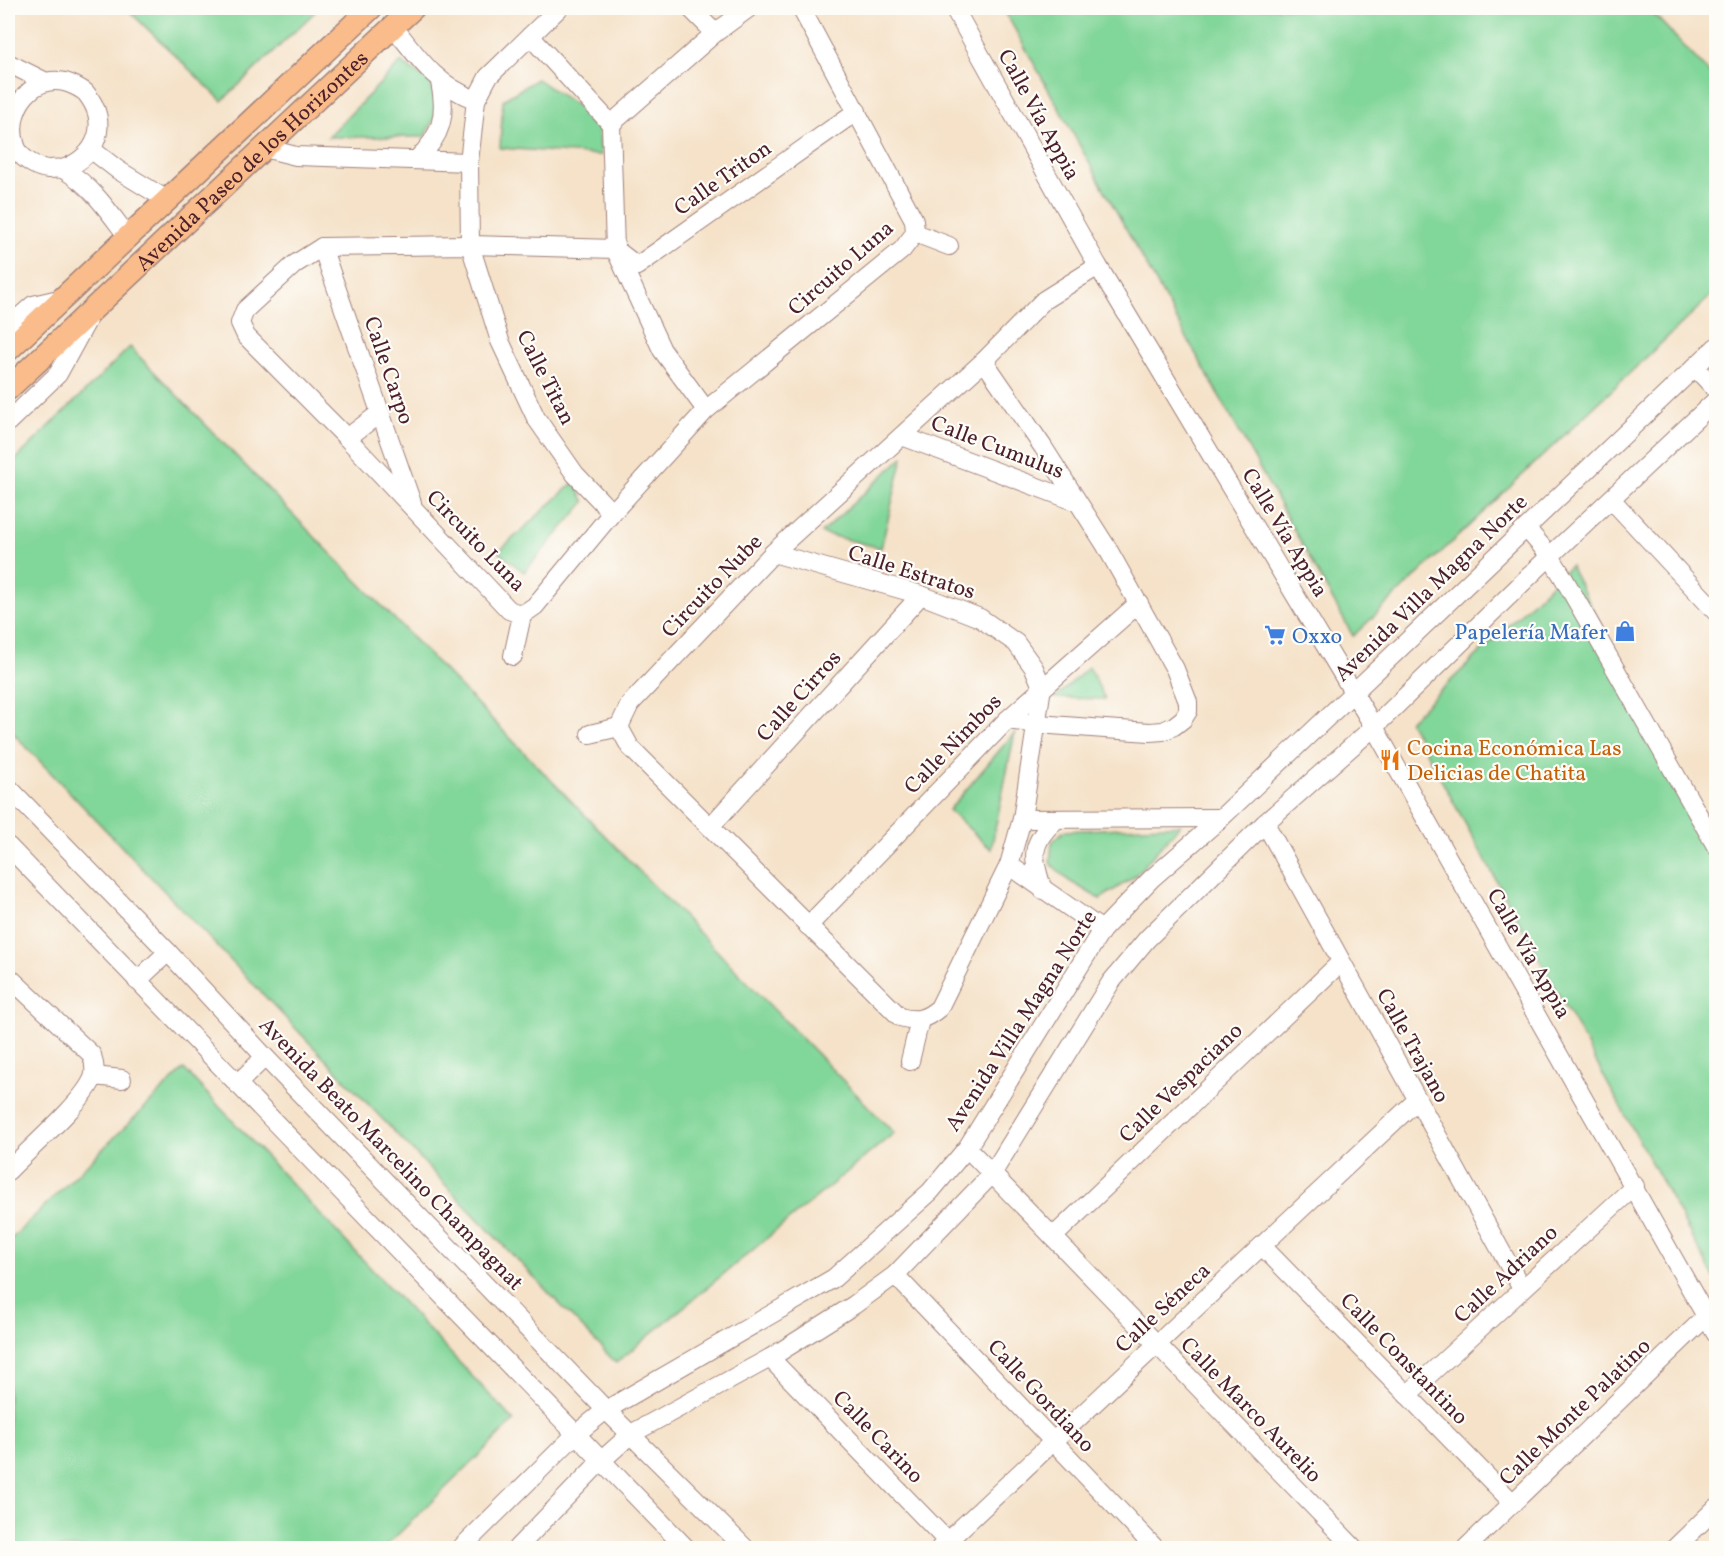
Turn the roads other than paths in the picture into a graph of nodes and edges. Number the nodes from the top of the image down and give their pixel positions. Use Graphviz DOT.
graph roads {
  1 [pos="371,8"];
  2 [pos="413,8"];
  3 [pos="560,8"];
  4 [pos="690,8"];
  5 [pos="748,8"];
  6 [pos="801,8"];
  7 [pos="954,8"];
  8 [pos="393,26"];
  9 [pos="716,33"];
  10 [pos="530,36"];
  11 [pos="8,63"];
  12 [pos="44,81"];
  13 [pos="440,82"];
  14 [pos="12,98"];
  15 [pos="476,100"];
  16 [pos="857,111"];
  17 [pos="610,124"];
  18 [pos="264,148"];
  19 [pos="92,150"];
  20 [pos="417,159"];
  21 [pos="469,162"];
  22 [pos="63,169"];
  23 [pos="167,200"];
  24 [pos="915,233"];
  25 [pos="128,237"];
  26 [pos="470,245"];
  27 [pos="949,246"];
  28 [pos="322,247"];
  29 [pos="615,249"];
  30 [pos="1098,266"];
  31 [pos="63,298"];
  32 [pos="92,312"];
  33 [pos="8,327"];
  34 [pos="1716,347"];
  35 [pos="8,350"];
  36 [pos="984,361"];
  37 [pos="1695,367"];
  38 [pos="8,389"];
  39 [pos="1716,390"];
  40 [pos="1716,400"];
  41 [pos="706,410"];
  42 [pos="380,413"];
  43 [pos="8,422"];
  44 [pos="902,436"];
  45 [pos="347,438"];
  46 [pos="1611,499"];
  47 [pos="1077,502"];
  48 [pos="414,509"];
  49 [pos="612,513"];
  50 [pos="1526,528"];
  51 [pos="773,553"];
  52 [pos="1550,556"];
  53 [pos="921,595"];
  54 [pos="1139,603"];
  55 [pos="1716,612"];
  56 [pos="522,615"];
  57 [pos="513,656"];
  58 [pos="1042,687"];
  59 [pos="1354,692"];
  60 [pos="1007,720"];
  61 [pos="1038,724"];
  62 [pos="619,727"];
  63 [pos="1374,727"];
  64 [pos="590,734"];
  65 [pos="8,787"];
  66 [pos="1221,818"];
  67 [pos="1022,819"];
  68 [pos="1057,819"];
  69 [pos="1265,823"];
  70 [pos="711,826"];
  71 [pos="8,846"];
  72 [pos="1716,846"];
  73 [pos="1009,865"];
  74 [pos="1043,890"];
  75 [pos="808,926"];
  76 [pos="1102,930"];
  77 [pos="168,952"];
  78 [pos="1341,962"];
  79 [pos="8,976"];
  80 [pos="137,981"];
  81 [pos="920,1020"];
  82 [pos="266,1057"];
  83 [pos="910,1061"];
  84 [pos="94,1076"];
  85 [pos="122,1079"];
  86 [pos="237,1084"];
  87 [pos="1417,1100"];
  88 [pos="967,1148"];
  89 [pos="8,1171"];
  90 [pos="992,1174"];
  91 [pos="1635,1186"];
  92 [pos="1053,1237"];
  93 [pos="1262,1246"];
  94 [pos="895,1275"];
  95 [pos="1522,1289"];
  96 [pos="1712,1312"];
  97 [pos="1716,1334"];
  98 [pos="1157,1345"];
  99 [pos="770,1358"];
  100 [pos="1407,1395"];
  101 [pos="606,1410"];
  102 [pos="576,1434"];
  103 [pos="631,1434"];
  104 [pos="1054,1442"];
  105 [pos="601,1461"];
  106 [pos="1513,1503"];
  107 [pos="1716,1508"];
  108 [pos="947,1546"];
  109 [pos="461,1548"];
  110 [pos="517,1548"];
  111 [pos="686,1548"];
  112 [pos="745,1548"];
  113 [pos="1155,1548"];
  114 [pos="1354,1548"];
  115 [pos="1466,1548"];
  116 [pos="1675,1548"];
  1 -- 23 [label="main road, Avenida Paseo de los Horizontes"];
  2 -- 8 [label="main road, Avenida Paseo de los Horizontes"];
  3 -- 10 [label="street"];
  4 -- 9 [label="street"];
  5 -- 9 [label="street"];
  6 -- 16 [label="street, Circuito Luna"];
  7 -- 30 [label="street, Calle Vía Appia"];
  8 -- 13 [label="street"];
  8 -- 18 [label="main road, Avenida Paseo de los Horizontes"];
  9 -- 17 [label="street"];
  10 -- 15 [label="street"];
  10 -- 17 [label="street"];
  11 -- 12 [label="street"];
  12 -- 14 [label="street"];
  12 -- 19 [label="street"];
  13 -- 15 [label="street"];
  13 -- 20 [label="street"];
  14 -- 22 [label="street"];
  15 -- 21 [label="street"];
  16 -- 24 [label="street, Circuito Luna"];
  16 -- 29 [label="street, Calle Triton"];
  17 -- 29 [label="street"];
  18 -- 20 [label="street"];
  18 -- 32 [label="main road, Avenida Paseo de los Horizontes"];
  19 -- 22 [label="street"];
  19 -- 23 [label="street"];
  20 -- 21 [label="street"];
  21 -- 26 [label="street"];
  22 -- 25 [label="street"];
  23 -- 25 [label="main road, Avenida Paseo de los Horizontes"];
  24 -- 27 [label="street"];
  24 -- 41 [label="street, Circuito Luna"];
  25 -- 31 [label="main road, Avenida Paseo de los Horizontes"];
  26 -- 28 [label="street"];
  26 -- 29 [label="street"];
  26 -- 49 [label="street, Calle Titan"];
  28 -- 42 [label="street, Calle Carpo"];
  28 -- 45 [label="street, Circuito Luna"];
  29 -- 41 [label="street"];
  30 -- 36 [label="street, Circuito Nube"];
  30 -- 59 [label="street, Calle Vía Appia"];
  31 -- 33 [label="street"];
  31 -- 35 [label="main road, Avenida Paseo de los Horizontes"];
  32 -- 38 [label="main road, Avenida Paseo de los Horizontes"];
  32 -- 43 [label="street, Avenida Paseo de los Horizontes"];
  34 -- 37 [label="street, Avenida Villa Magna Norte"];
  36 -- 44 [label="street, Circuito Nube"];
  36 -- 47 [label="street"];
  37 -- 39 [label="street"];
  37 -- 50 [label="street, Avenida Villa Magna Norte"];
  40 -- 46 [label="street"];
  41 -- 49 [label="street, Circuito Luna"];
  42 -- 45 [label="street"];
  42 -- 48 [label="street, Calle Carpo"];
  44 -- 47 [label="street, Calle Cumulus"];
  44 -- 51 [label="street, Circuito Nube"];
  45 -- 48 [label="street, Circuito Luna"];
  46 -- 52 [label="street"];
  46 -- 55 [label="street"];
  47 -- 54 [label="street"];
  48 -- 56 [label="street, Circuito Luna"];
  49 -- 56 [label="street, Circuito Luna"];
  50 -- 52 [label="street"];
  50 -- 59 [label="street, Avenida Villa Magna Norte"];
  51 -- 53 [label="street, Calle Estratos"];
  51 -- 62 [label="street, Circuito Nube"];
  52 -- 63 [label="street"];
  52 -- 72 [label="street"];
  53 -- 58 [label="street, Calle Estratos"];
  53 -- 70 [label="street, Calle Cirros"];
  54 -- 58 [label="street, Calle Nimbos"];
  54 -- 61 [label="street"];
  56 -- 57 [label="street"];
  58 -- 60 [label="street, Calle Nimbos"];
  58 -- 61 [label="street"];
  59 -- 63 [label="street, Calle Vía Appia"];
  59 -- 66 [label="street, Avenida Villa Magna Norte"];
  60 -- 61 [label="street"];
  60 -- 75 [label="street, Calle Nimbos"];
  61 -- 67 [label="street"];
  62 -- 64 [label="street"];
  62 -- 70 [label="street"];
  63 -- 69 [label="street"];
  63 -- 91 [label="street, Calle Vía Appia"];
  65 -- 77 [label="street, Avenida Beato Marcelino Champagnat"];
  66 -- 68 [label="street"];
  66 -- 76 [label="street, Avenida Villa Magna Norte"];
  67 -- 68 [label="street"];
  67 -- 73 [label="street"];
  68 -- 74 [label="street"];
  69 -- 78 [label="street, Calle Trajano"];
  69 -- 90 [label="street"];
  70 -- 75 [label="street"];
  71 -- 80 [label="street"];
  73 -- 74 [label="street"];
  73 -- 81 [label="street"];
  74 -- 76 [label="street"];
  75 -- 81 [label="street"];
  76 -- 88 [label="street, Avenida Villa Magna Norte"];
  77 -- 80 [label="street"];
  77 -- 82 [label="street, Avenida Beato Marcelino Champagnat"];
  78 -- 87 [label="street, Calle Trajano"];
  78 -- 92 [label="street, Calle Vespaciano"];
  79 -- 84 [label="street"];
  80 -- 86 [label="street"];
  81 -- 83 [label="street"];
  82 -- 86 [label="street"];
  82 -- 101 [label="street, Avenida Beato Marcelino Champagnat"];
  84 -- 85 [label="street"];
  84 -- 89 [label="street"];
  86 -- 102 [label="street"];
  87 -- 93 [label="street, Calle Séneca"];
  87 -- 95 [label="street, Calle Trajano"];
  88 -- 90 [label="street, Calle Marco Aurelio"];
  88 -- 101 [label="street, Avenida Villa Magna Norte"];
  90 -- 92 [label="street, Calle Marco Aurelio"];
  90 -- 94 [label="street"];
  91 -- 95 [label="street, Calle Adriano"];
  91 -- 96 [label="street, Calle Vía Appia"];
  92 -- 98 [label="street, Calle Marco Aurelio"];
  93 -- 98 [label="street, Calle Séneca"];
  93 -- 100 [label="street, Calle Constantino"];
  94 -- 99 [label="street"];
  94 -- 104 [label="street, Calle Gordiano"];
  95 -- 100 [label="street, Calle Adriano"];
  96 -- 97 [label="street, Calle Vía Appia"];
  96 -- 106 [label="street, Calle Monte Palatino"];
  98 -- 104 [label="street, Calle Séneca"];
  98 -- 114 [label="street, Calle Marco Aurelio"];
  99 -- 103 [label="street"];
  99 -- 108 [label="street, Calle Carino"];
  100 -- 106 [label="street, Calle Constantino"];
  101 -- 102 [label="street, Avenida Villa Magna Norte"];
  101 -- 103 [label="street, Avenida Beato Marcelino Champagnat"];
  102 -- 105 [label="street"];
  102 -- 109 [label="street, Avenida Villa Magna Norte"];
  103 -- 105 [label="street"];
  103 -- 112 [label="street, Avenida Beato Marcelino Champagnat"];
  104 -- 108 [label="street, Calle Séneca"];
  104 -- 113 [label="street, Calle Gordiano"];
  105 -- 110 [label="street"];
  105 -- 111 [label="street"];
  106 -- 115 [label="street, Calle Monte Palatino"];
  107 -- 116 [label="street"];
}
